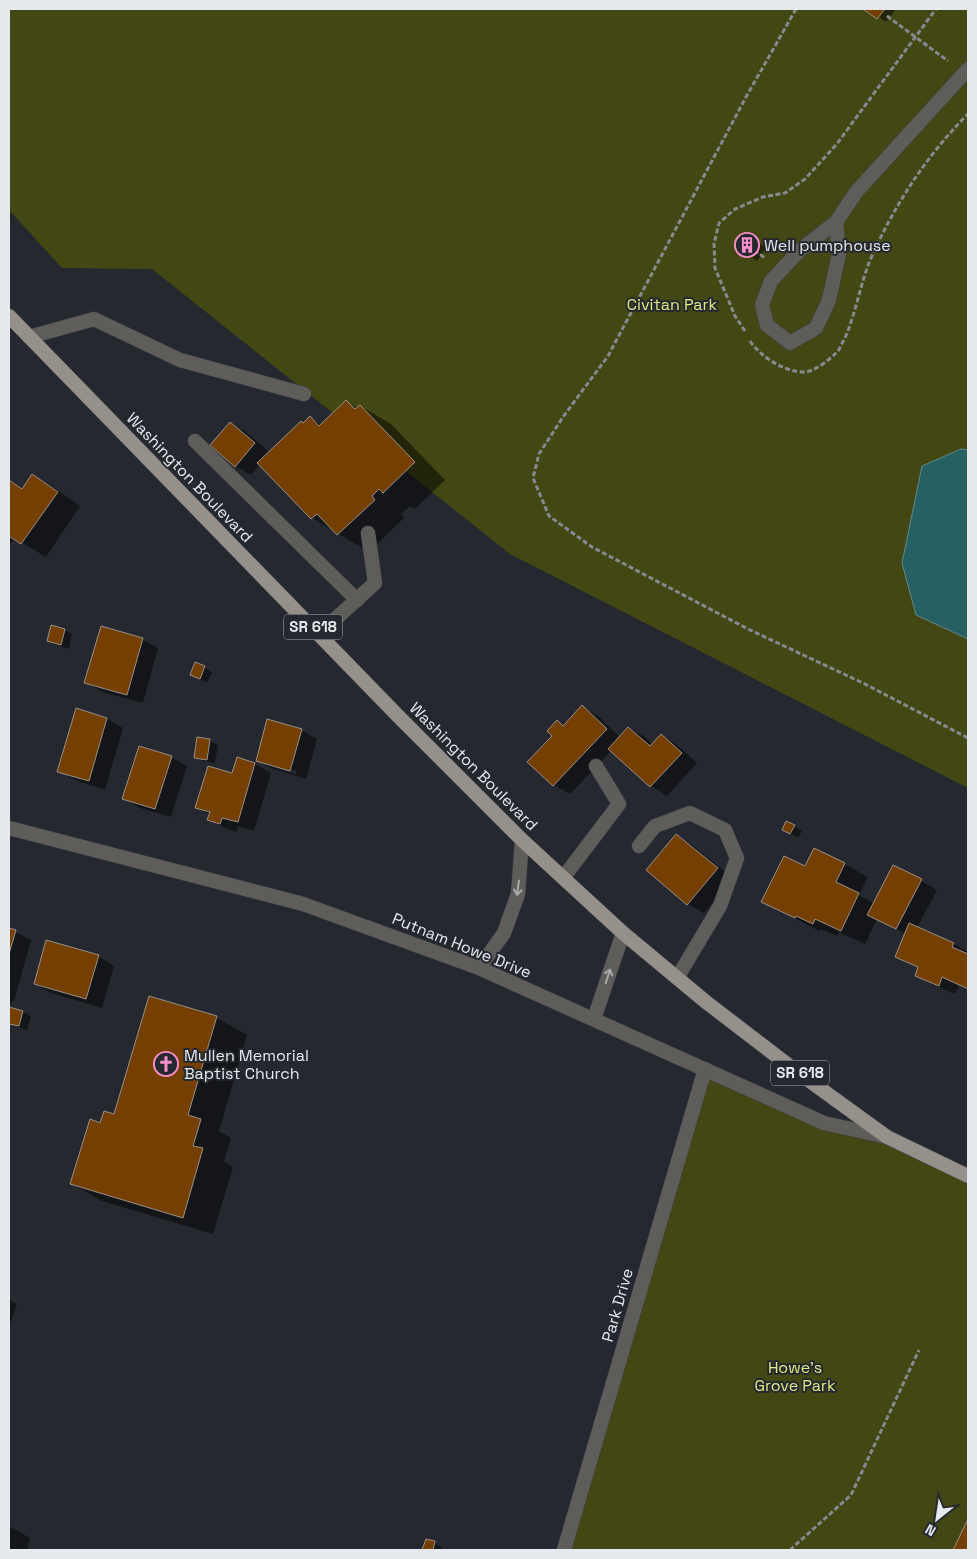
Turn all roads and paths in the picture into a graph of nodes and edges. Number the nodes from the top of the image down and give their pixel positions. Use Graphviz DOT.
graph roads {
  1 [pos="796,9"];
  2 [pos="887,16"];
  3 [pos="966,71"];
  4 [pos="836,222"];
  5 [pos="9,316"];
  6 [pos="29,337"];
  7 [pos="304,394"];
  8 [pos="195,441"];
  9 [pos="368,533"];
  10 [pos="357,600"];
  11 [pos="319,634"];
  12 [pos="968,738"];
  13 [pos="596,766"];
  14 [pos="9,828"];
  15 [pos="522,840"];
  16 [pos="639,846"];
  17 [pos="563,878"];
  18 [pos="623,932"];
  19 [pos="479,968"];
  20 [pos="677,978"];
  21 [pos="594,1019"];
  22 [pos="705,1070"];
  23 [pos="887,1137"];
  24 [pos="968,1176"];
  25 [pos="919,1350"];
  26 [pos="564,1550"];
  27 [pos="790,1550"];
  1 -- 12 [label="path"];
  2 -- 3 [label="path"];
  3 -- 4 [label="street"];
  4 -- 4 [label="street"];
  5 -- 6 [label="main road, Washington Boulevard / SR 618"];
  6 -- 7 [label="street"];
  6 -- 11 [label="main road, Washington Boulevard / SR 618"];
  8 -- 10 [label="street"];
  9 -- 10 [label="street"];
  10 -- 11 [label="street"];
  11 -- 15 [label="main road, Washington Boulevard / SR 618"];
  13 -- 17 [label="street"];
  14 -- 19 [label="street, Putnam Howe Drive"];
  15 -- 17 [label="main road, Washington Boulevard / SR 618"];
  15 -- 19 [label="street, one-way"];
  16 -- 20 [label="street"];
  17 -- 18 [label="main road, Washington Boulevard / SR 618"];
  18 -- 20 [label="main road, Washington Boulevard / SR 618"];
  21 -- 18 [label="street, one-way"];
  19 -- 21 [label="street, Putnam Howe Drive"];
  20 -- 23 [label="main road, Washington Boulevard / SR 618"];
  21 -- 22 [label="street, Putnam Howe Drive"];
  22 -- 23 [label="street, Putnam Howe Drive"];
  22 -- 26 [label="street, Park Drive"];
  23 -- 24 [label="main road, Washington Boulevard / SR 618"];
  25 -- 27 [label="path"];
}
